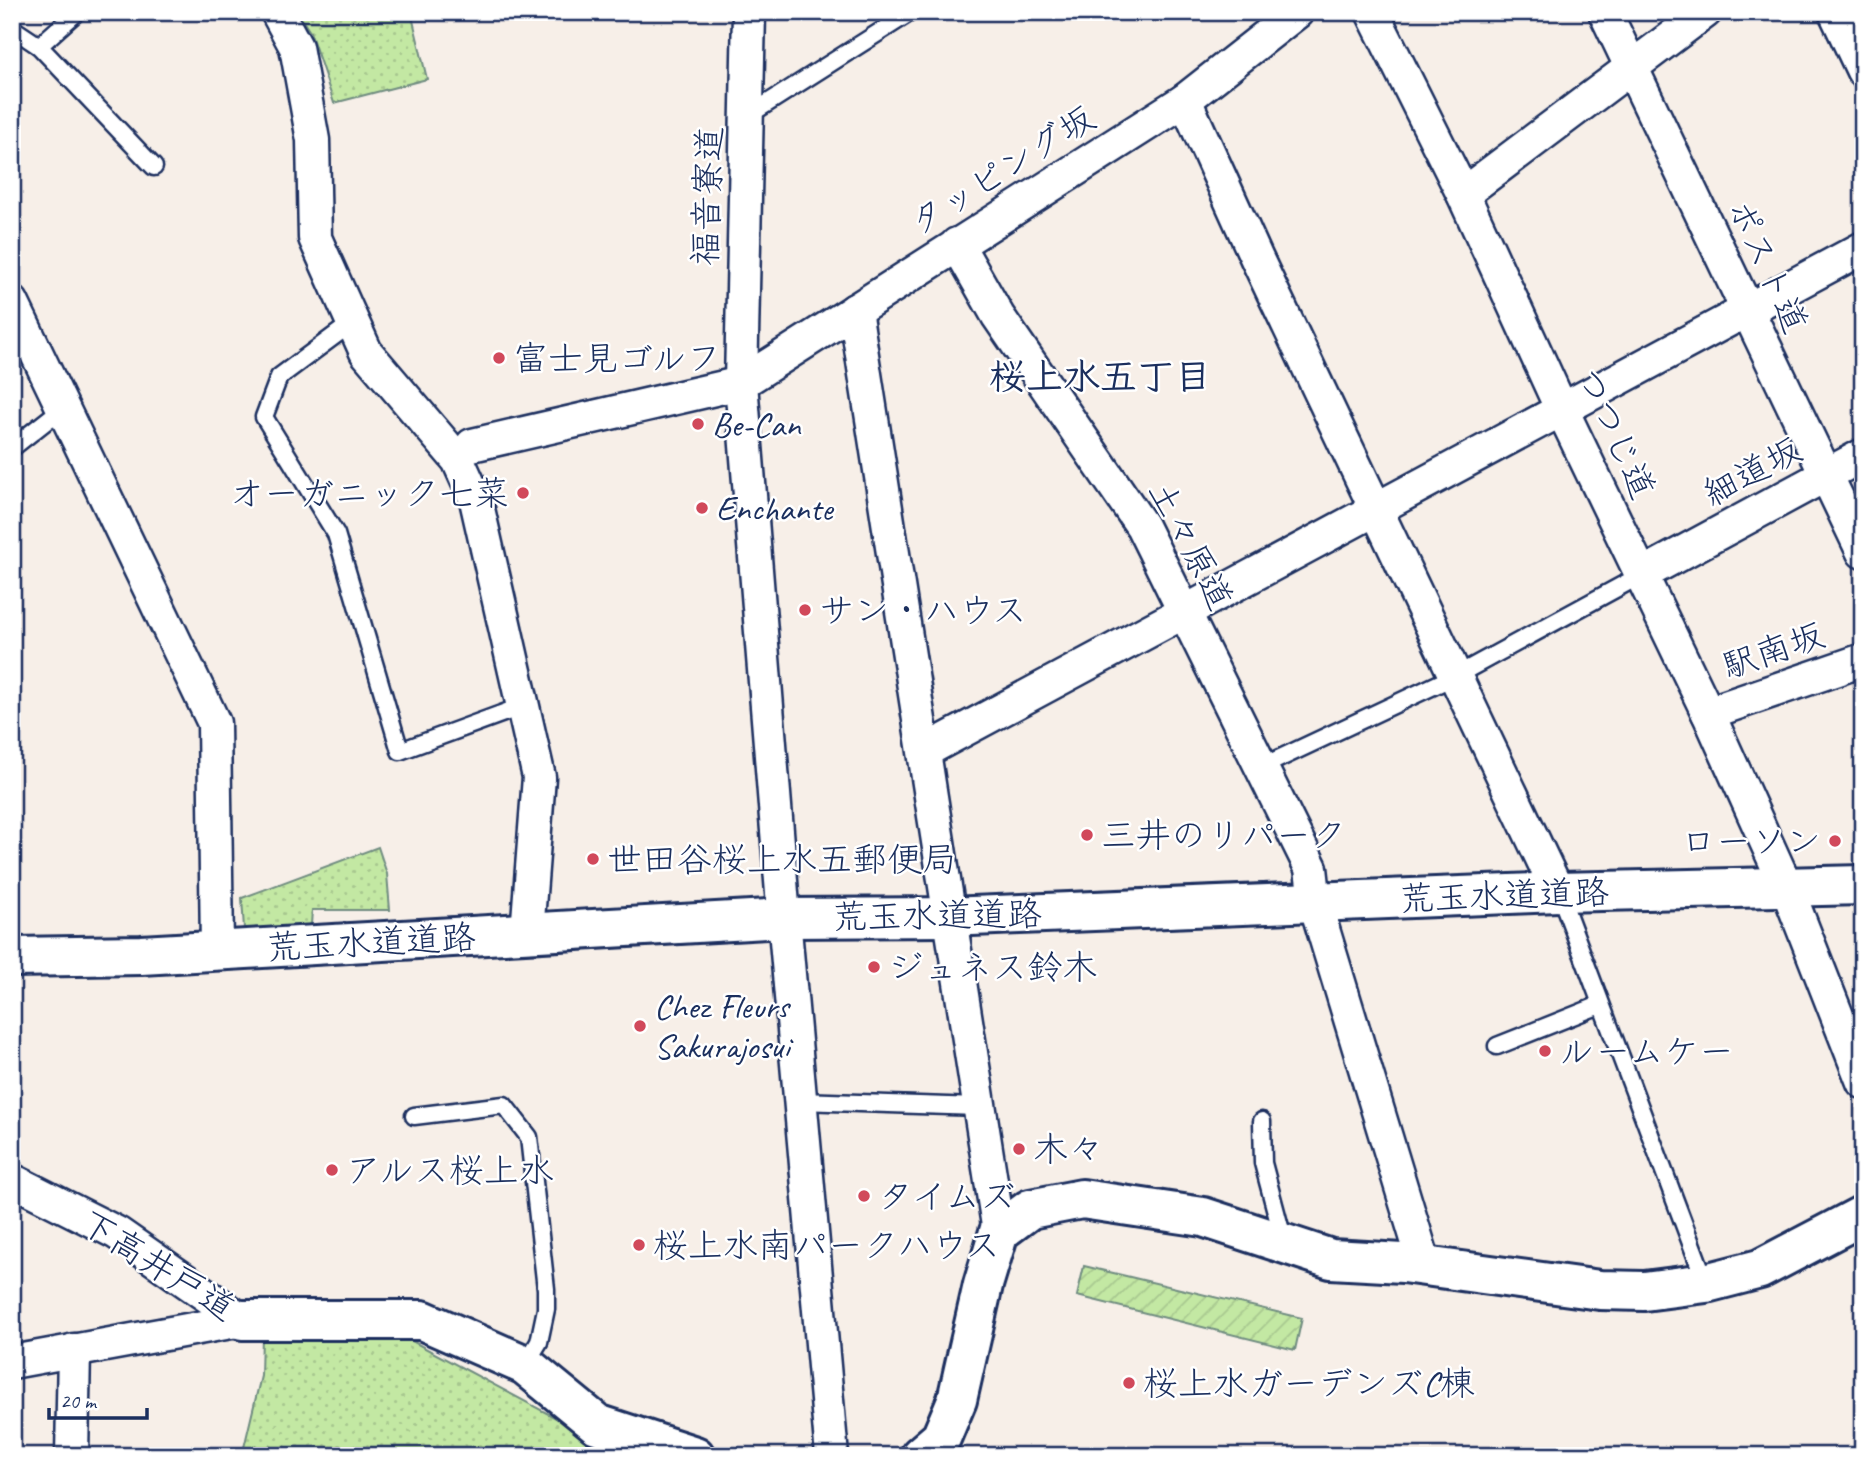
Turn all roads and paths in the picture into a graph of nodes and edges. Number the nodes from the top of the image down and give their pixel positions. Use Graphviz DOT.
graph roads {
  1 [pos="77,12"];
  2 [pos="277,12"];
  3 [pos="749,12"];
  4 [pos="911,12"];
  5 [pos="1297,12"];
  6 [pos="1372,12"];
  7 [pos="1605,12"];
  8 [pos="1705,12"];
  9 [pos="1835,12"];
  10 [pos="1260,23"];
  11 [pos="12,28"];
  12 [pos="39,46"];
  13 [pos="1632,69"];
  14 [pos="1863,71"];
  15 [pos="1185,100"];
  16 [pos="749,115"];
  17 [pos="154,167"];
  18 [pos="1463,194"];
  19 [pos="957,244"];
  20 [pos="1863,248"];
  21 [pos="12,302"];
  22 [pos="1745,309"];
  23 [pos="855,310"];
  24 [pos="353,322"];
  25 [pos="741,383"];
  26 [pos="64,407"];
  27 [pos="1561,408"];
  28 [pos="472,445"];
  29 [pos="12,448"];
  30 [pos="1863,455"];
  31 [pos="1825,475"];
  32 [pos="1377,507"];
  33 [pos="1863,552"];
  34 [pos="1641,575"];
  35 [pos="1184,610"];
  36 [pos="1863,660"];
  37 [pos="1457,675"];
  38 [pos="523,706"];
  39 [pos="1708,713"];
  40 [pos="925,751"];
  41 [pos="1259,768"];
  42 [pos="1863,885"];
  43 [pos="1787,888"];
  44 [pos="1558,892"];
  45 [pos="1315,903"];
  46 [pos="948,917"];
  47 [pos="784,918"];
  48 [pos="527,933"];
  49 [pos="217,948"];
  50 [pos="12,957"];
  51 [pos="1600,1005"];
  52 [pos="1497,1046"];
  53 [pos="1863,1082"];
  54 [pos="800,1101"];
  55 [pos="978,1107"];
  56 [pos="414,1116"];
  57 [pos="1262,1121"];
  58 [pos="12,1180"];
  59 [pos="1863,1215"];
  60 [pos="999,1232"];
  61 [pos="1284,1245"];
  62 [pos="1425,1266"];
  63 [pos="1706,1283"];
  64 [pos="242,1320"];
  65 [pos="74,1350"];
  66 [pos="12,1362"];
  67 [pos="525,1365"];
  68 [pos="72,1456"];
  69 [pos="695,1456"];
  70 [pos="832,1456"];
  71 [pos="920,1456"];
  1 -- 12 [label="lane"];
  2 -- 24 [label="street"];
  3 -- 16 [label="street, 福音寮道"];
  4 -- 16 [label="lane"];
  5 -- 10 [label="street, タッピング坂"];
  6 -- 18 [label="street, つつじ道"];
  7 -- 13 [label="street, ポスト道"];
  8 -- 13 [label="street"];
  9 -- 14 [label="street"];
  10 -- 15 [label="street, タッピング坂"];
  11 -- 12 [label="lane"];
  12 -- 17 [label="lane"];
  13 -- 18 [label="street"];
  13 -- 22 [label="street, ポスト道"];
  15 -- 19 [label="street, タッピング坂"];
  15 -- 32 [label="street"];
  16 -- 25 [label="street, 福音寮道"];
  18 -- 27 [label="street, つつじ道"];
  19 -- 23 [label="street, タッピング坂"];
  19 -- 35 [label="street, 土々原道"];
  20 -- 22 [label="street"];
  21 -- 26 [label="street"];
  22 -- 27 [label="street"];
  22 -- 31 [label="street, ポスト道"];
  23 -- 25 [label="street, タッピング坂"];
  23 -- 40 [label="street"];
  24 -- 38 [label="street"];
  24 -- 38 [label="lane"];
  25 -- 28 [label="street, タッピング坂"];
  25 -- 47 [label="street, 福音寮道"];
  26 -- 29 [label="lane"];
  26 -- 49 [label="street"];
  27 -- 32 [label="street"];
  27 -- 34 [label="street, つつじ道"];
  30 -- 31 [label="street, 細道坂"];
  31 -- 33 [label="street, ポスト道"];
  31 -- 34 [label="street, 細道坂"];
  32 -- 35 [label="street"];
  32 -- 37 [label="street"];
  34 -- 37 [label="lane"];
  34 -- 39 [label="street, つつじ道"];
  35 -- 40 [label="street"];
  35 -- 41 [label="street, 土々原道"];
  36 -- 39 [label="street, 駅南坂"];
  37 -- 41 [label="lane"];
  37 -- 44 [label="street"];
  38 -- 48 [label="street"];
  39 -- 43 [label="street, つつじ道"];
  40 -- 46 [label="street"];
  41 -- 45 [label="street, 土々原道"];
  42 -- 43 [label="main road, 荒玉水道道路"];
  43 -- 44 [label="main road, 荒玉水道道路"];
  43 -- 53 [label="street, つつじ道"];
  44 -- 45 [label="main road, 荒玉水道道路"];
  44 -- 51 [label="lane"];
  45 -- 46 [label="main road, 荒玉水道道路"];
  45 -- 62 [label="street, 土々原道"];
  46 -- 47 [label="main road, 荒玉水道道路"];
  46 -- 55 [label="street"];
  47 -- 48 [label="main road, 荒玉水道道路"];
  47 -- 54 [label="street, 福音寮道"];
  48 -- 49 [label="main road, 荒玉水道道路"];
  49 -- 50 [label="main road, 荒玉水道道路"];
  51 -- 52 [label="lane"];
  51 -- 63 [label="lane"];
  54 -- 55 [label="lane"];
  54 -- 70 [label="street, 福音寮道"];
  55 -- 60 [label="street"];
  56 -- 67 [label="lane"];
  57 -- 61 [label="lane"];
  58 -- 64 [label="street, 下高井戸道"];
  59 -- 63 [label="main road"];
  60 -- 61 [label="main road"];
  60 -- 71 [label="main road"];
  61 -- 62 [label="main road"];
  62 -- 63 [label="main road"];
  64 -- 65 [label="street"];
  64 -- 67 [label="main road, 下高井戸道"];
  65 -- 66 [label="street"];
  65 -- 68 [label="street"];
  67 -- 69 [label="main road, 下高井戸道"];
}
